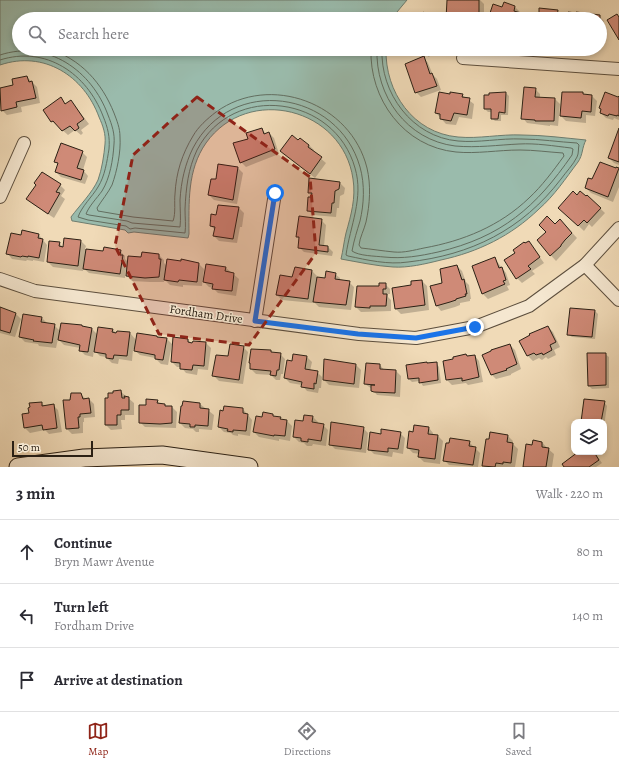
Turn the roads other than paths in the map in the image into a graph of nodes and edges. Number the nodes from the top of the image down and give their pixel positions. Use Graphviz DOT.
graph roads {
  1 [pos="463,58"];
  2 [pos="619,69"];
  3 [pos="24,143"];
  4 [pos="275,193"];
  5 [pos="0,197"];
  6 [pos="619,228"];
  7 [pos="585,265"];
  8 [pos="0,279"];
  9 [pos="619,300"];
  10 [pos="255,321"];
  11 [pos="18,467"];
  12 [pos="249,467"];
  1 -- 2 [label="street"];
  3 -- 5 [label="street"];
  4 -- 10 [label="street"];
  6 -- 7 [label="street, Fordham Drive"];
  7 -- 9 [label="street"];
  7 -- 10 [label="street, Fordham Drive"];
  8 -- 10 [label="street, Fordham Drive"];
  11 -- 12 [label="street"];
}
